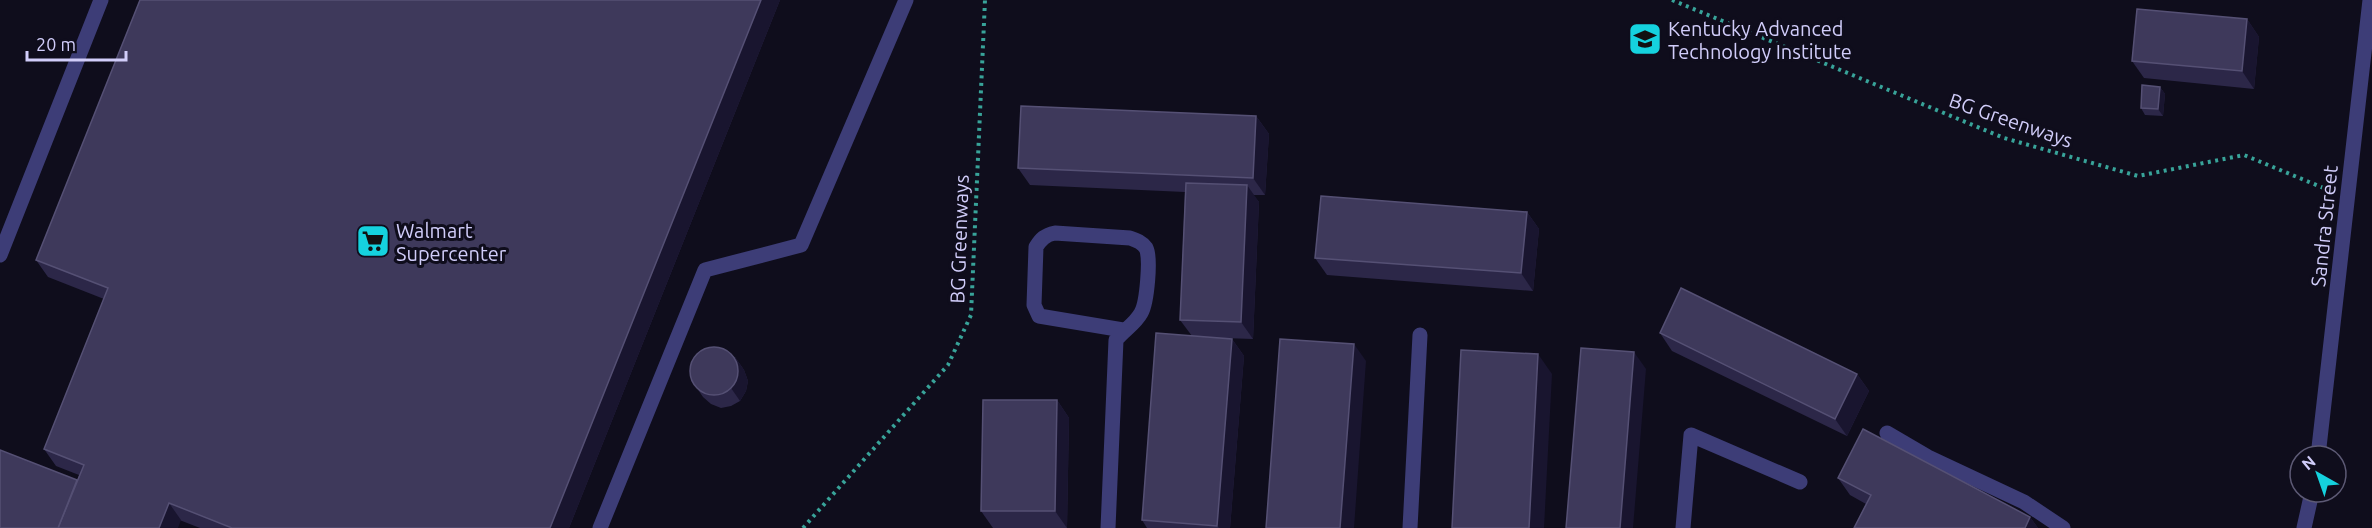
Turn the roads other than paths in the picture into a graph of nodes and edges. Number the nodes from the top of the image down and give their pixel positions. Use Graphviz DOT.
graph roads {
  1 [pos="101,0"];
  2 [pos="906,0"];
  3 [pos="2370,0"];
  4 [pos="0,255"];
  5 [pos="1123,330"];
  6 [pos="1420,335"];
  7 [pos="1887,433"];
  8 [pos="2319,444"];
  9 [pos="1800,482"];
  10 [pos="2309,504"];
  11 [pos="600,528"];
  12 [pos="1108,528"];
  13 [pos="1410,528"];
  14 [pos="1683,528"];
  15 [pos="2063,528"];
  16 [pos="2304,528"];
  1 -- 4 [label="street"];
  2 -- 11 [label="street"];
  3 -- 8 [label="street, Sandra Street"];
  5 -- 5 [label="street"];
  5 -- 12 [label="street"];
  6 -- 13 [label="street"];
  7 -- 15 [label="street"];
  9 -- 14 [label="street"];
  10 -- 16 [label="street"];
}
